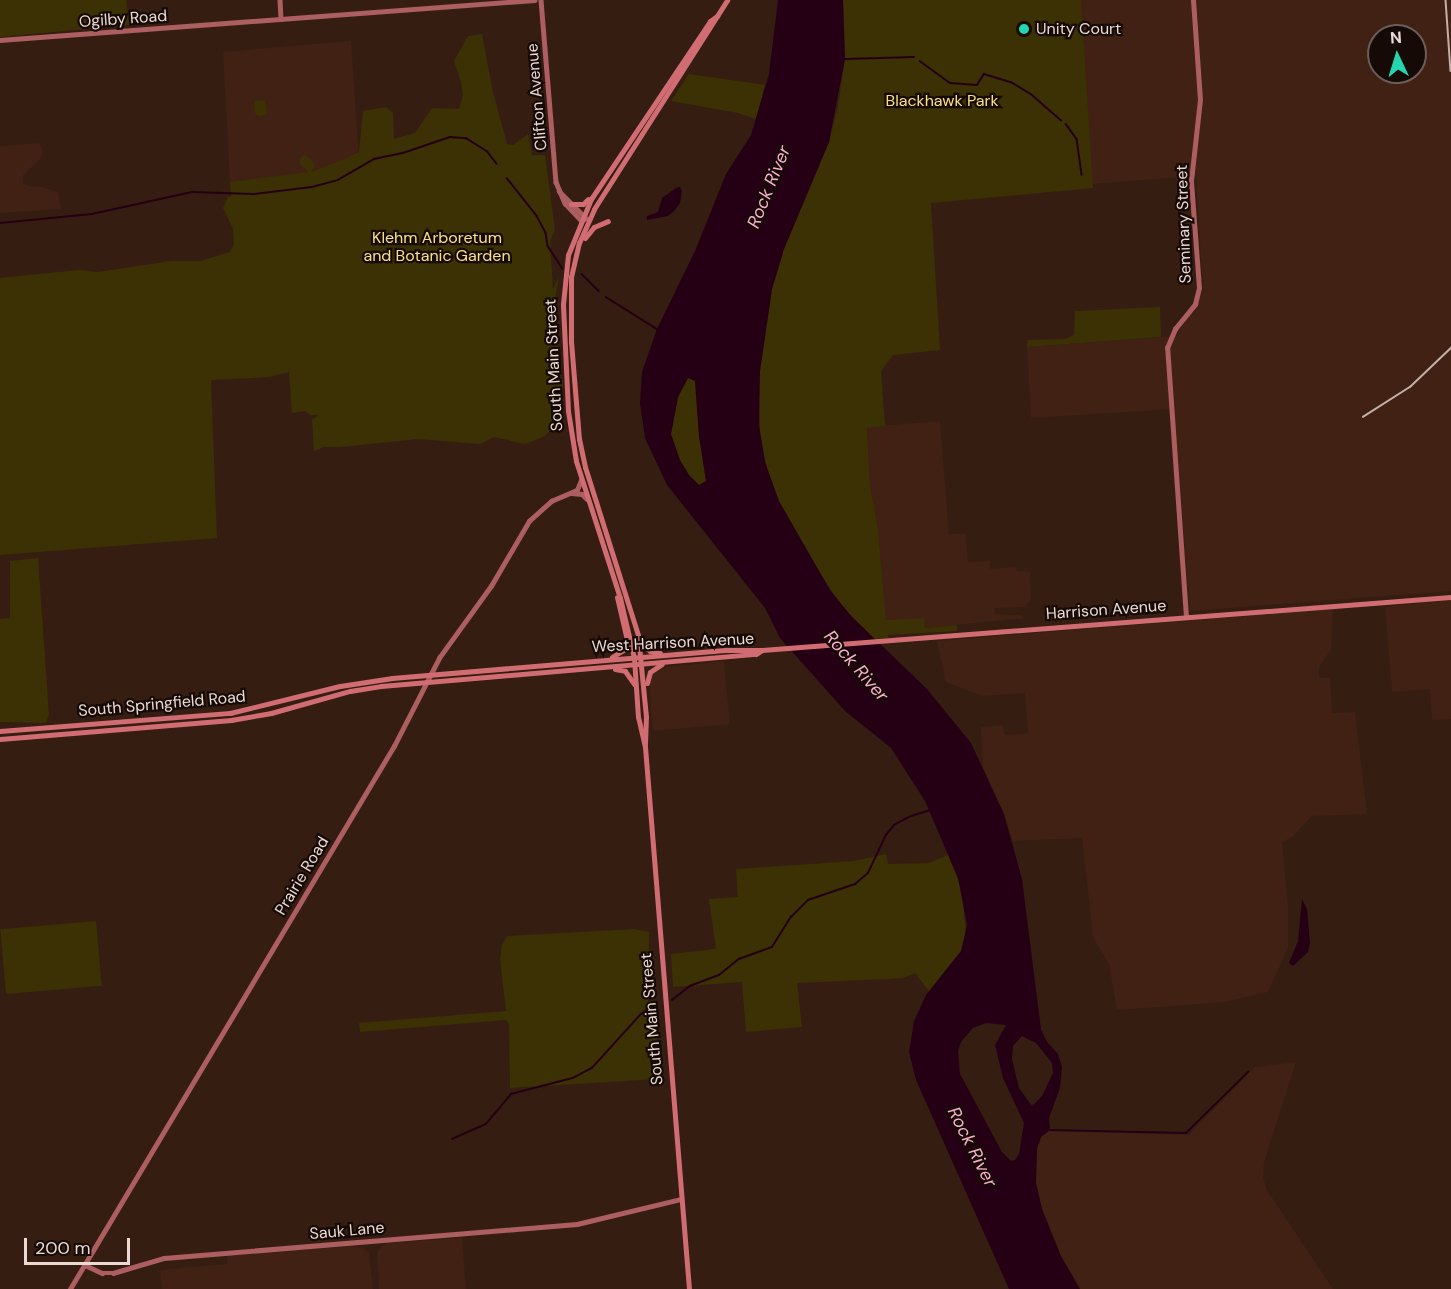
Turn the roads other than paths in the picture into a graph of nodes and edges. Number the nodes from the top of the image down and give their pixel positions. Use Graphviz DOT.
graph roads {
  1 [pos="280,0"];
  2 [pos="535,0"];
  3 [pos="541,0"];
  4 [pos="727,0"];
  5 [pos="1193,0"];
  6 [pos="717,16"];
  7 [pos="281,19"];
  8 [pos="0,40"];
  9 [pos="603,179"];
  10 [pos="559,191"];
  11 [pos="571,204"];
  12 [pos="584,219"];
  13 [pos="608,221"];
  14 [pos="570,301"];
  15 [pos="581,480"];
  16 [pos="571,493"];
  17 [pos="587,499"];
  18 [pos="616,586"];
  19 [pos="1451,597"];
  20 [pos="1186,617"];
  21 [pos="638,635"];
  22 [pos="762,650"];
  23 [pos="712,651"];
  24 [pos="641,657"];
  25 [pos="595,661"];
  26 [pos="634,661"];
  27 [pos="674,661"];
  28 [pos="642,664"];
  29 [pos="550,672"];
  30 [pos="431,675"];
  31 [pos="427,682"];
  32 [pos="636,692"];
  33 [pos="0,731"];
  34 [pos="646,733"];
  35 [pos="0,739"];
  36 [pos="645,747"];
  37 [pos="681,1198"];
  38 [pos="85,1265"];
  39 [pos="70,1289"];
  40 [pos="689,1289"];
  1 -- 7 [label="street"];
  2 -- 7 [label="street, Ogilby Road"];
  3 -- 10 [label="street, Clifton Avenue"];
  4 -- 6 [label="main road, South Main Street"];
  5 -- 20 [label="street, Seminary Street"];
  6 -- 9 [label="main road, South Main Street"];
  6 -- 12 [label="main road, South Main Street"];
  7 -- 8 [label="street, Ogilby Road"];
  9 -- 11 [label="main road"];
  9 -- 12 [label="main road, South Main Street"];
  10 -- 11 [label="street"];
  10 -- 12 [label="street"];
  11 -- 12 [label="street"];
  12 -- 14 [label="main road, South Main Street"];
  12 -- 15 [label="main road, South Main Street"];
  13 -- 14 [label="main road"];
  14 -- 21 [label="main road, South Main Street"];
  15 -- 16 [label="street, Prairie Road"];
  15 -- 17 [label="main road, South Main Street"];
  16 -- 17 [label="street"];
  16 -- 30 [label="street, Prairie Road"];
  17 -- 18 [label="main road, South Main Street"];
  18 -- 25 [label="main road"];
  18 -- 26 [label="main road, South Main Street"];
  19 -- 20 [label="main road, Harrison Avenue"];
  20 -- 22 [label="main road, Harrison Avenue"];
  21 -- 23 [label="main road"];
  21 -- 24 [label="main road, South Main Street"];
  22 -- 23 [label="main road, West Harrison Avenue"];
  22 -- 27 [label="main road, West Harrison Avenue"];
  23 -- 24 [label="main road, West Harrison Avenue"];
  24 -- 26 [label="main road, West Harrison Avenue"];
  24 -- 28 [label="main road, South Main Street"];
  25 -- 26 [label="main road, West Harrison Avenue"];
  25 -- 30 [label="main road, West Harrison Avenue"];
  26 -- 28 [label="main road, West Harrison Avenue"];
  26 -- 29 [label="main road, West Harrison Avenue"];
  26 -- 32 [label="main road, South Main Street"];
  27 -- 28 [label="main road, West Harrison Avenue"];
  27 -- 34 [label="main road"];
  28 -- 34 [label="main road, South Main Street"];
  29 -- 31 [label="main road, West Harrison Avenue"];
  29 -- 32 [label="main road"];
  30 -- 31 [label="street, Prairie Road"];
  30 -- 33 [label="main road, South Springfield Road"];
  31 -- 35 [label="main road, South Springfield Road"];
  31 -- 38 [label="street, Prairie Road"];
  32 -- 36 [label="main road, South Main Street"];
  34 -- 36 [label="main road, South Main Street"];
  36 -- 37 [label="main road, South Main Street"];
  37 -- 38 [label="street, Sauk Lane"];
  37 -- 40 [label="main road, South Main Street"];
  38 -- 39 [label="street, Prairie Road"];
}
